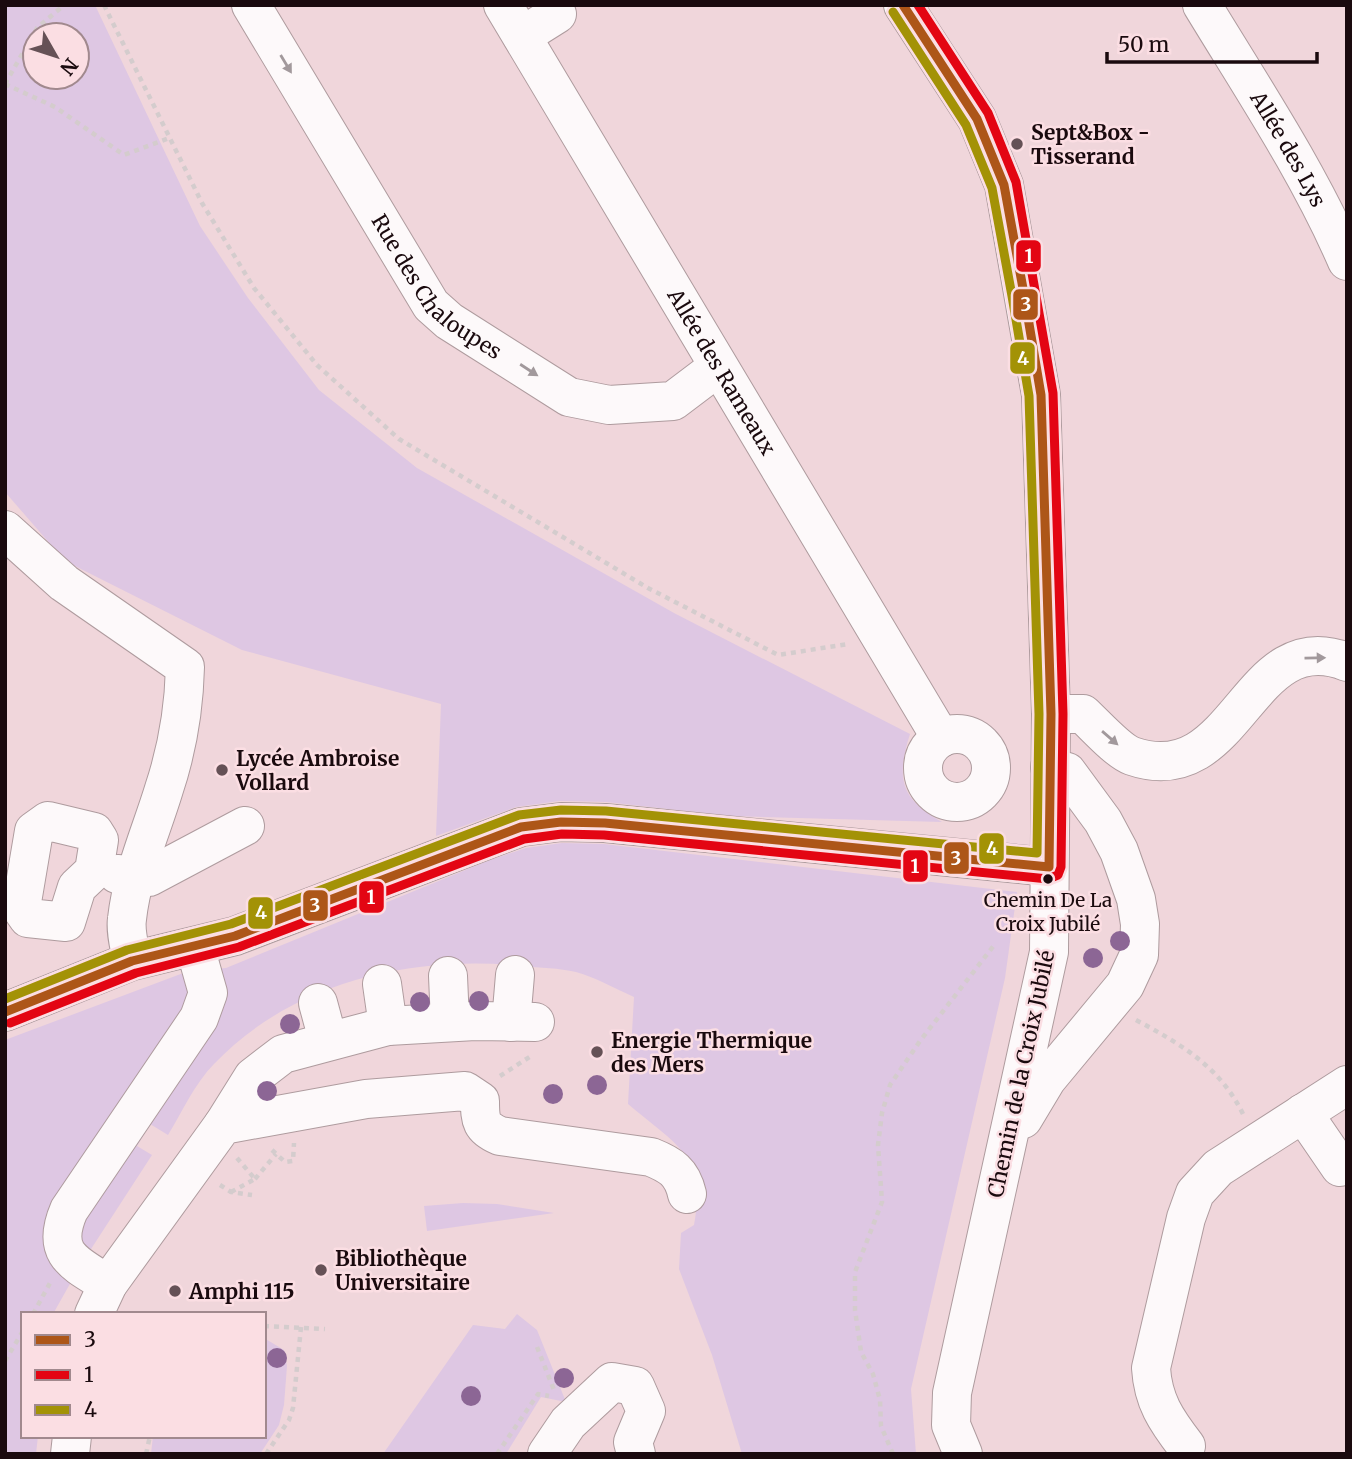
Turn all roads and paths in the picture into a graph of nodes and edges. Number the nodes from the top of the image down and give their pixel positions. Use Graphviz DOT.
graph roads {
  1 [pos="64,5"];
  2 [pos="104,5"];
  3 [pos="251,5"];
  4 [pos="903,5"];
  5 [pos="1202,5"];
  6 [pos="563,8"];
  7 [pos="512,21"];
  8 [pos="5,84"];
  9 [pos="169,138"];
  10 [pos="1347,261"];
  11 [pos="718,367"];
  12 [pos="5,530"];
  13 [pos="882,641"];
  14 [pos="1347,662"];
  15 [pos="1051,714"];
  16 [pos="941,738"];
  17 [pos="1050,767"];
  18 [pos="245,826"];
  19 [pos="1049,867"];
  20 [pos="94,871"];
  21 [pos="134,876"];
  22 [pos="66,922"];
  23 [pos="995,944"];
  24 [pos="195,947"];
  25 [pos="132,961"];
  26 [pos="515,975"];
  27 [pos="448,976"];
  28 [pos="85,979"];
  29 [pos="383,984"];
  30 [pos="318,1003"];
  31 [pos="5,1012"];
  32 [pos="1128,1016"];
  33 [pos="450,1022"];
  34 [pos="388,1026"];
  35 [pos="527,1033"];
  36 [pos="328,1040"];
  37 [pos="1347,1085"];
  38 [pos="474,1094"];
  39 [pos="1303,1113"];
  40 [pos="274,1130"];
  41 [pos="230,1138"];
  42 [pos="1256,1144"];
  43 [pos="276,1154"];
  44 [pos="1340,1167"];
  45 [pos="1000,1172"];
  46 [pos="255,1179"];
  47 [pos="231,1192"];
  48 [pos="687,1194"];
  49 [pos="101,1299"];
  50 [pos="266,1326"];
  51 [pos="301,1327"];
  52 [pos="325,1329"];
  53 [pos="21,1334"];
  54 [pos="537,1347"];
  55 [pos="5,1361"];
  56 [pos="1185,1446"];
  57 [pos="957,1452"];
  58 [pos="266,1454"];
  59 [pos="497,1454"];
  60 [pos="547,1454"];
  61 [pos="636,1454"];
  62 [pos="893,1454"];
  1 -- 8 [label="path"];
  2 -- 9 [label="path"];
  3 -- 11 [label="street, Rue des Chaloupes, one-way"];
  4 -- 15 [label="street, Chemin de la Croix Jubilé"];
  5 -- 10 [label="street, Allée des Lys"];
  6 -- 7 [label="street"];
  7 -- 11 [label="street, Allée des Rameaux"];
  8 -- 9 [label="path"];
  9 -- 13 [label="path"];
  11 -- 13 [label="street, Allée des Rameaux"];
  12 -- 21 [label="street"];
  13 -- 16 [label="street, Allée des Rameaux"];
  15 -- 14 [label="street, one-way"];
  15 -- 17 [label="street, Chemin de la Croix Jubilé"];
  17 -- 19 [label="street, Chemin de la Croix Jubilé"];
  17 -- 45 [label="street"];
  18 -- 21 [label="street"];
  19 -- 24 [label="street"];
  19 -- 45 [label="street, Chemin de la Croix Jubilé"];
  20 -- 21 [label="street"];
  20 -- 22 [label="street"];
  20 -- 22 [label="street"];
  21 -- 25 [label="street"];
  22 -- 28 [label="street"];
  23 -- 62 [label="path"];
  24 -- 25 [label="street"];
  24 -- 49 [label="street"];
  25 -- 28 [label="street"];
  26 -- 35 [label="street"];
  27 -- 33 [label="street"];
  28 -- 31 [label="street"];
  29 -- 34 [label="street"];
  30 -- 36 [label="street"];
  32 -- 42 [label="path"];
  33 -- 34 [label="street"];
  33 -- 35 [label="street"];
  34 -- 36 [label="street"];
  35 -- 38 [label="path"];
  36 -- 41 [label="street"];
  37 -- 39 [label="street"];
  38 -- 40 [label="street"];
  38 -- 48 [label="street"];
  39 -- 42 [label="street"];
  39 -- 44 [label="street"];
  40 -- 41 [label="street"];
  40 -- 43 [label="path"];
  40 -- 43 [label="path"];
  41 -- 46 [label="path"];
  41 -- 49 [label="street"];
  42 -- 56 [label="street"];
  43 -- 46 [label="path"];
  45 -- 57 [label="street, Chemin de la Croix Jubilé"];
  46 -- 47 [label="path"];
  50 -- 51 [label="path"];
  51 -- 52 [label="path"];
  51 -- 58 [label="path"];
  53 -- 55 [label="path"];
  54 -- 59 [label="path"];
  60 -- 61 [label="street"];
}
